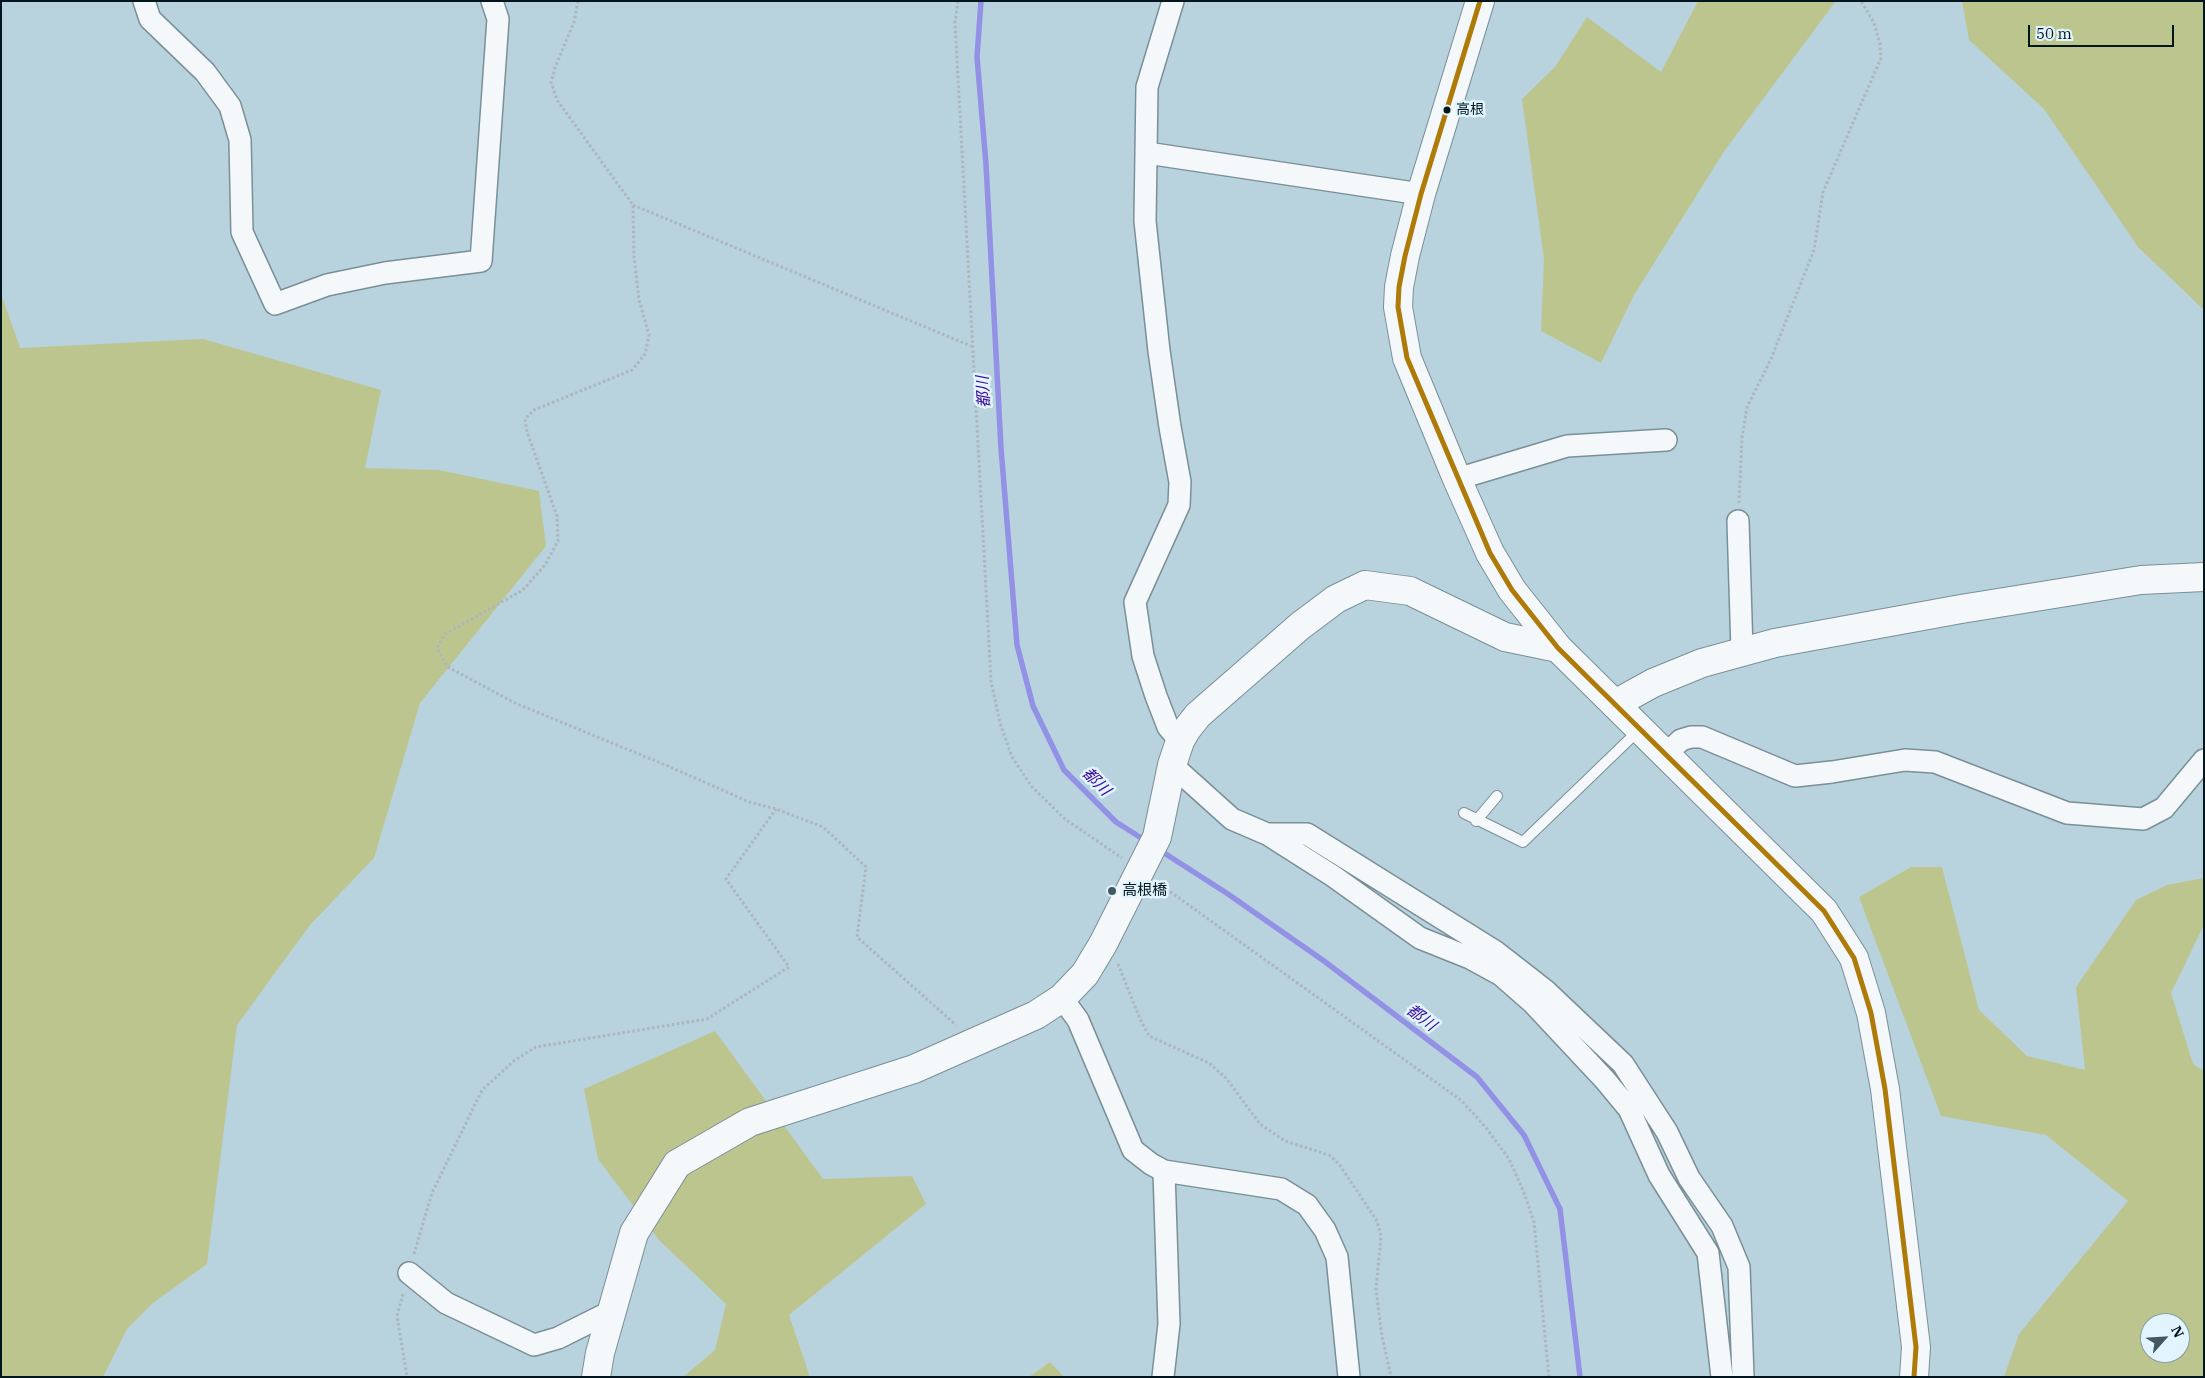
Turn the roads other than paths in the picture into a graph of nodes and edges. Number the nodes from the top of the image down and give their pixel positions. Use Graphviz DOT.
graph roads {
  1 [pos="144,1"];
  2 [pos="492,1"];
  3 [pos="1172,1"];
  4 [pos="1480,1"];
  5 [pos="1147,153"];
  6 [pos="1421,194"];
  7 [pos="1666,440"];
  8 [pos="1456,479"];
  9 [pos="1738,521"];
  10 [pos="2204,577"];
  11 [pos="1558,648"];
  12 [pos="1742,651"];
  13 [pos="1615,704"];
  14 [pos="1640,729"];
  15 [pos="1176,753"];
  16 [pos="1666,754"];
  17 [pos="2204,760"];
  18 [pos="1498,796"];
  19 [pos="1464,814"];
  20 [pos="1476,821"];
  21 [pos="1267,834"];
  22 [pos="1062,998"];
  23 [pos="1164,1171"];
  24 [pos="409,1273"];
  25 [pos="612,1311"];
  26 [pos="596,1377"];
  27 [pos="1163,1377"];
  28 [pos="1349,1377"];
  29 [pos="1722,1377"];
  30 [pos="1743,1377"];
  31 [pos="1914,1377"];
  1 -- 2 [label="street"];
  3 -- 5 [label="street"];
  4 -- 6 [label="main road"];
  5 -- 6 [label="street"];
  5 -- 15 [label="street"];
  6 -- 8 [label="main road"];
  7 -- 8 [label="street"];
  8 -- 11 [label="main road"];
  9 -- 12 [label="street"];
  10 -- 12 [label="main road"];
  11 -- 13 [label="main road"];
  11 -- 15 [label="main road"];
  12 -- 13 [label="main road"];
  13 -- 14 [label="main road"];
  14 -- 16 [label="main road"];
  14 -- 20 [label="lane"];
  15 -- 21 [label="street"];
  15 -- 22 [label="main road"];
  16 -- 17 [label="street"];
  16 -- 31 [label="main road"];
  18 -- 20 [label="lane"];
  19 -- 20 [label="lane"];
  21 -- 29 [label="street"];
  21 -- 30 [label="street"];
  22 -- 23 [label="street"];
  22 -- 25 [label="main road"];
  23 -- 27 [label="street"];
  23 -- 28 [label="street"];
  24 -- 25 [label="street"];
  25 -- 26 [label="main road"];
}
